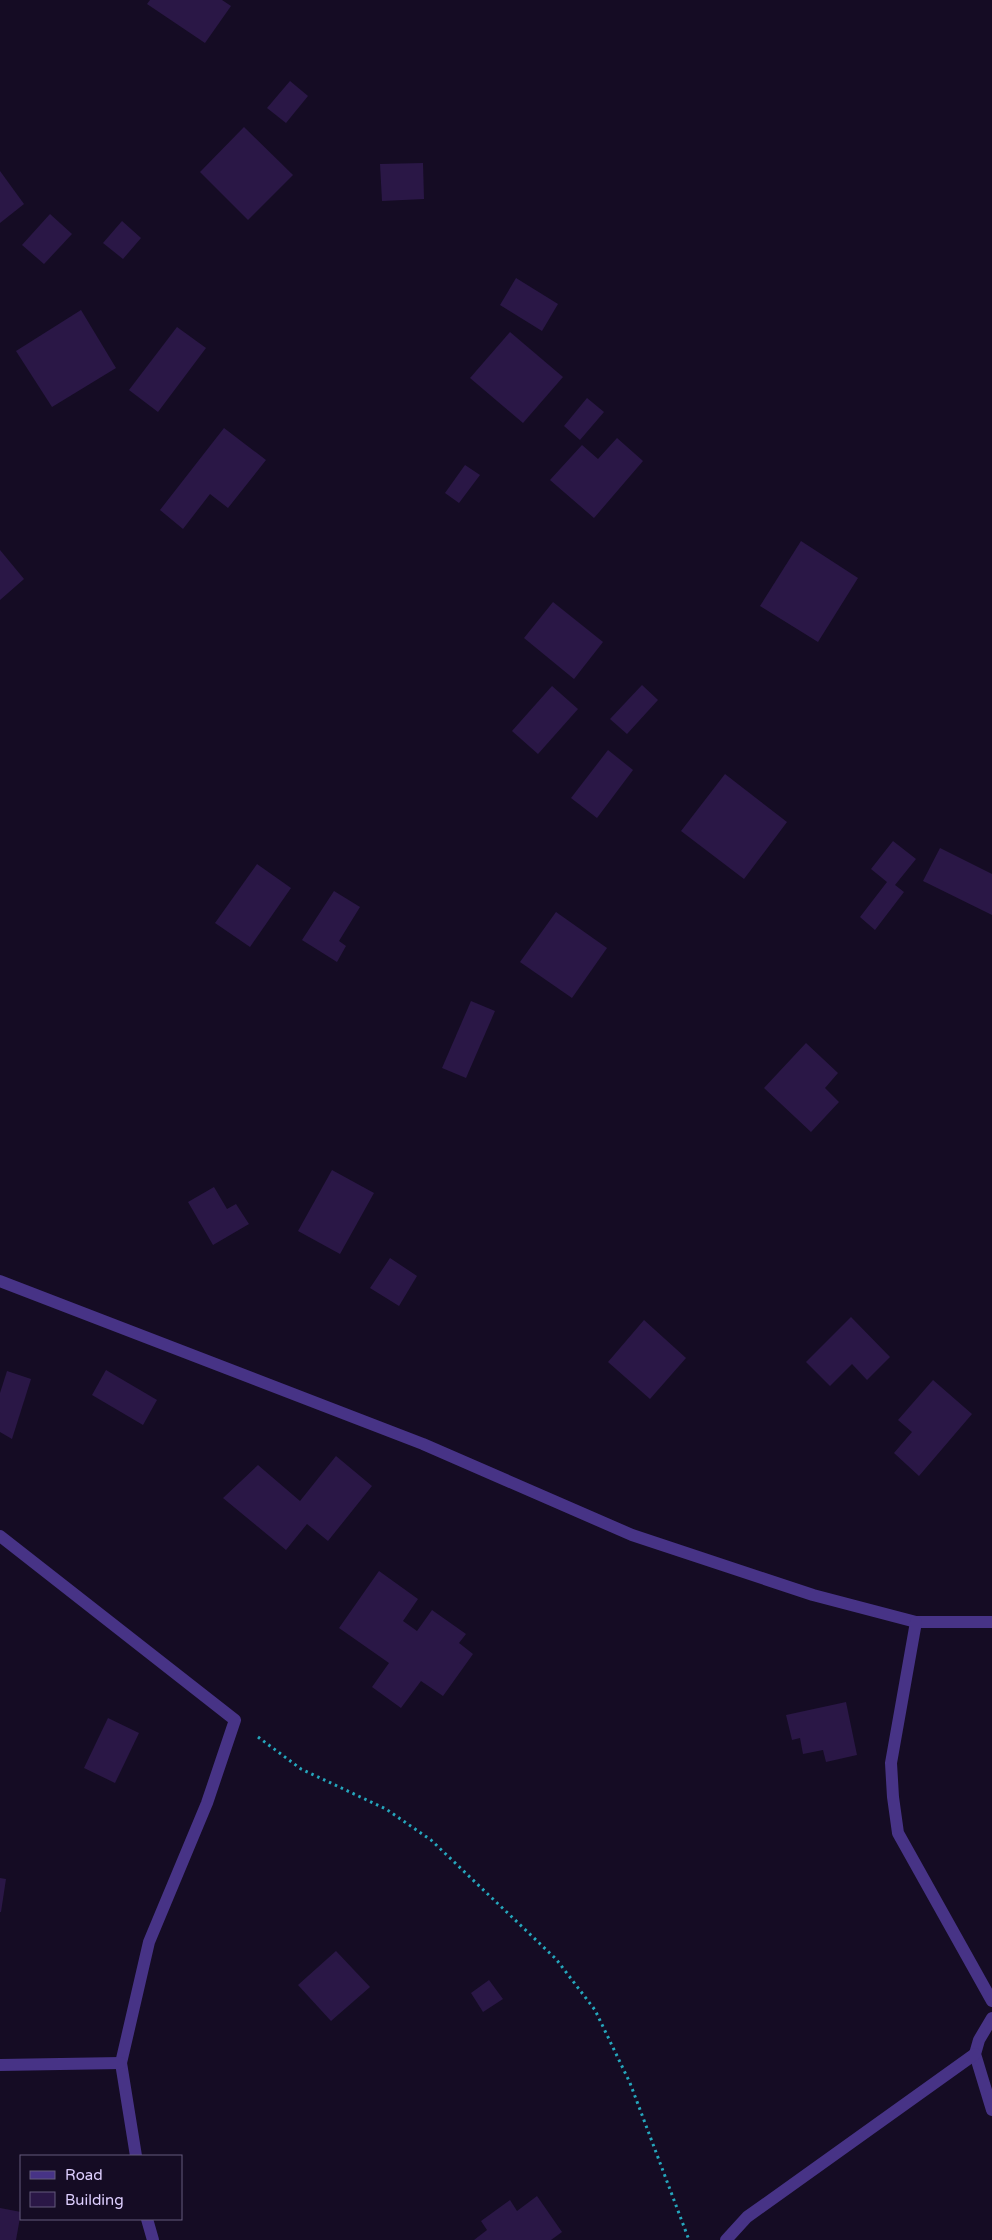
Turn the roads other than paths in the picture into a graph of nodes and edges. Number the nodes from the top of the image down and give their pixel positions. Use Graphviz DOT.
graph roads {
  1 [pos="0,1280"];
  2 [pos="0,1536"];
  3 [pos="916,1622"];
  4 [pos="992,1622"];
  5 [pos="992,2001"];
  6 [pos="992,2018"];
  7 [pos="975,2054"];
  8 [pos="121,2062"];
  9 [pos="0,2066"];
  10 [pos="992,2110"];
  11 [pos="136,2155"];
  12 [pos="147,2220"];
  13 [pos="153,2240"];
  14 [pos="726,2240"];
  1 -- 3 [label="street"];
  2 -- 8 [label="street"];
  3 -- 4 [label="street"];
  3 -- 5 [label="street"];
  6 -- 7 [label="street"];
  7 -- 10 [label="street"];
  7 -- 14 [label="street"];
  8 -- 9 [label="street"];
  8 -- 11 [label="street"];
  12 -- 13 [label="street"];
}
